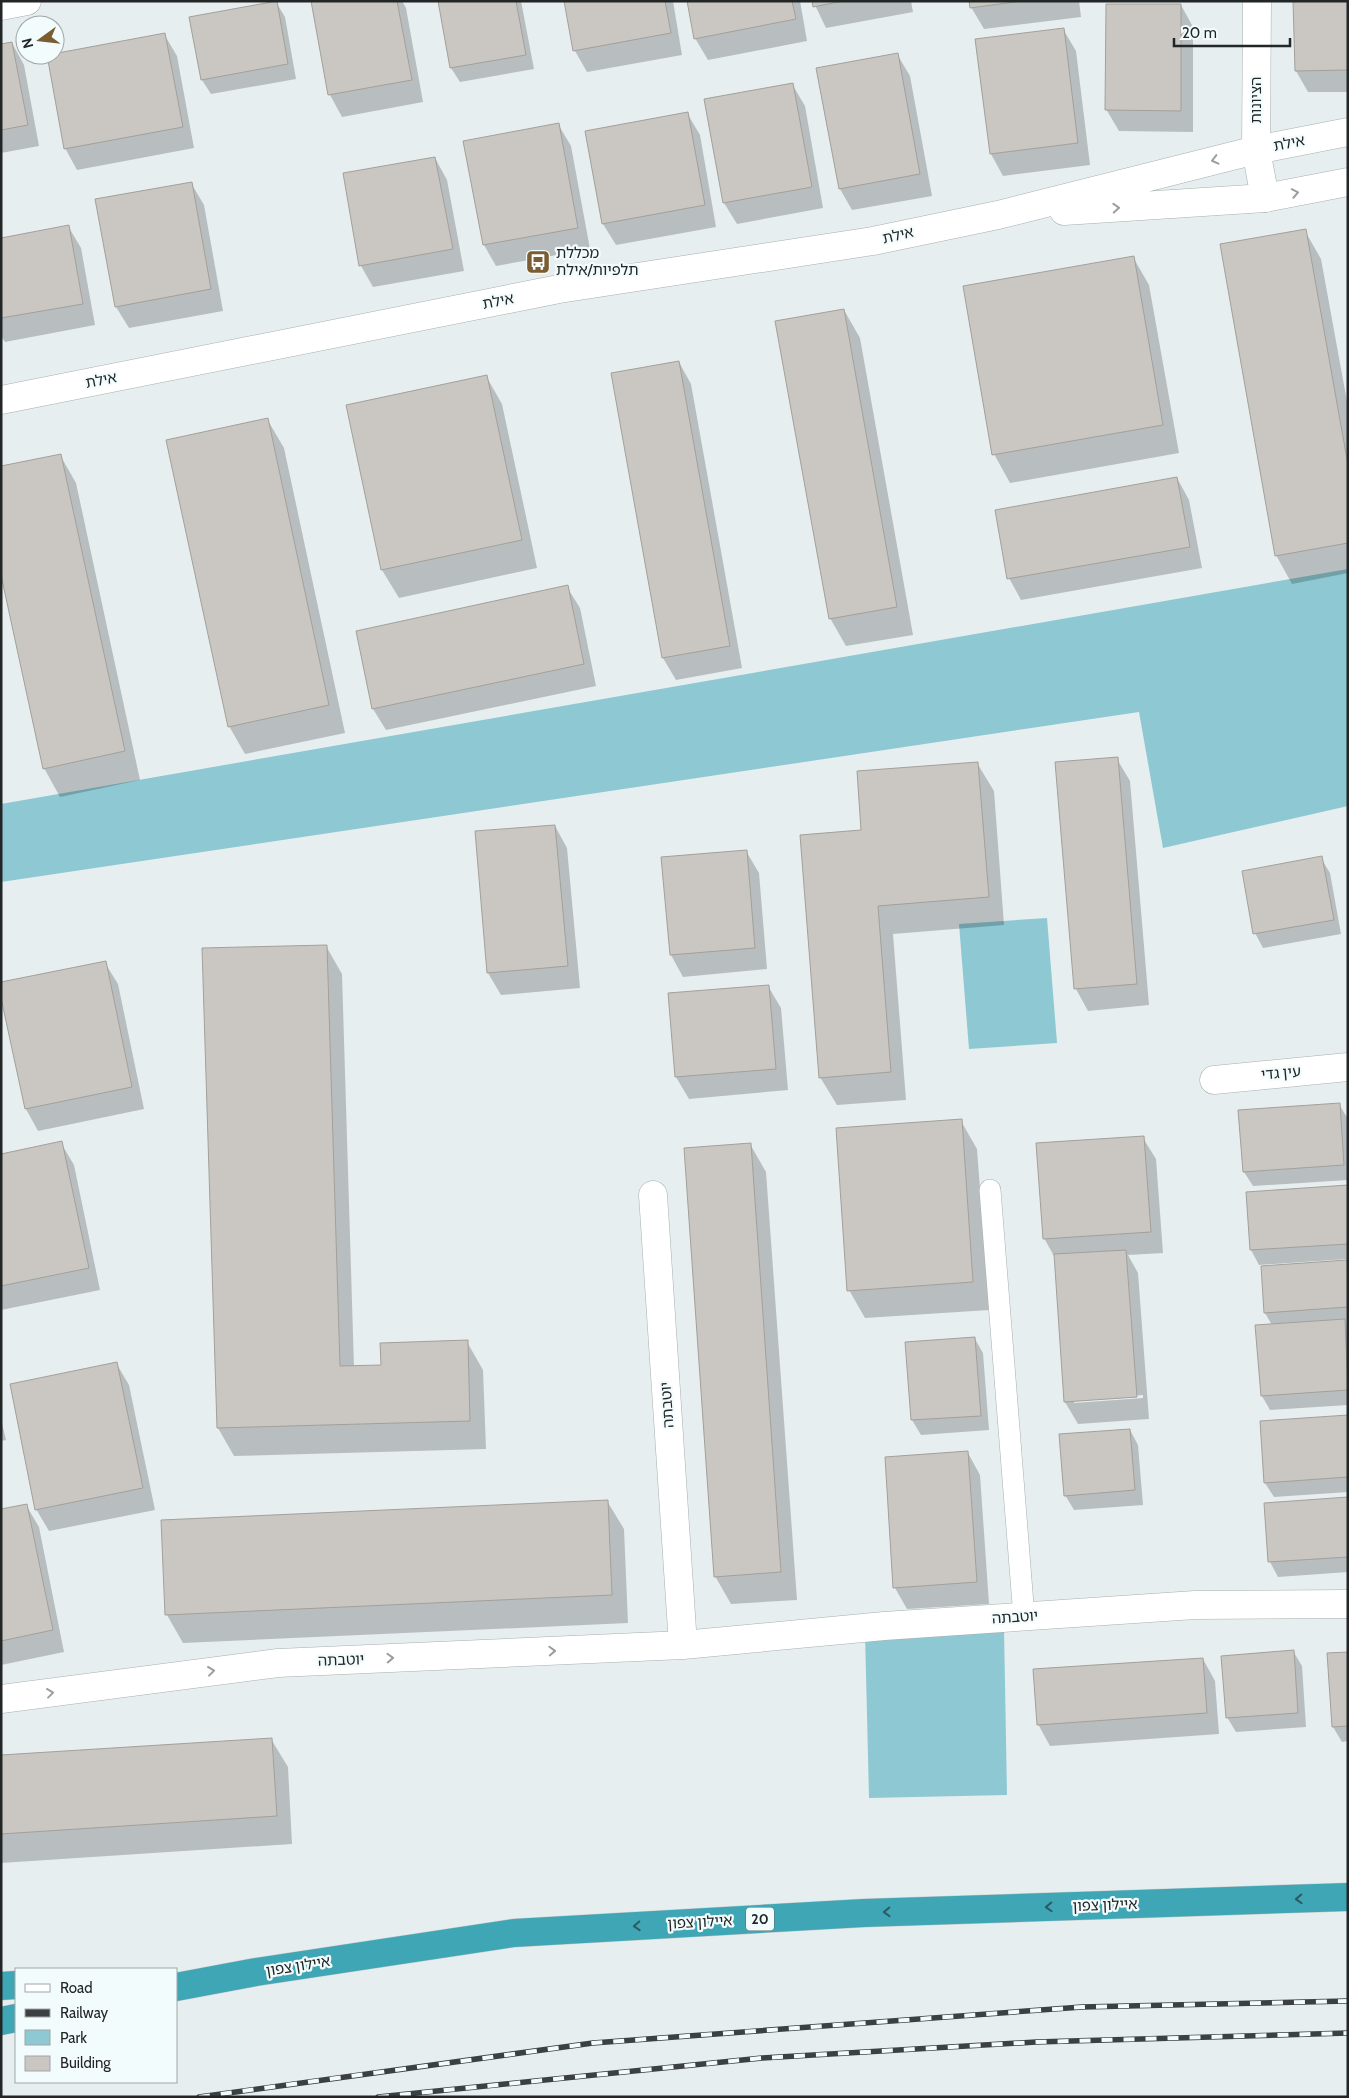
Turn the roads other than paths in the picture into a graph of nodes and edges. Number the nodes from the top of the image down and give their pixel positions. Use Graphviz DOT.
graph roads {
  1 [pos="27,1"];
  2 [pos="1257,1"];
  3 [pos="1,6"];
  4 [pos="1348,132"];
  5 [pos="1256,150"];
  6 [pos="1348,182"];
  7 [pos="1265,198"];
  8 [pos="998,214"];
  9 [pos="1,400"];
  10 [pos="1348,1067"];
  11 [pos="1214,1080"];
  12 [pos="990,1190"];
  13 [pos="652,1195"];
  14 [pos="1348,1604"];
  15 [pos="1024,1616"];
  16 [pos="683,1645"];
  17 [pos="1,1699"];
  18 [pos="1348,1897"];
  19 [pos="256,1972"];
  20 [pos="178,1976"];
  21 [pos="15,1985"];
  22 [pos="1,1986"];
  23 [pos="178,1988"];
  24 [pos="15,2018"];
  25 [pos="1,2021"];
  1 -- 3 [label="street"];
  2 -- 5 [label="street, הציונות"];
  4 -- 5 [label="street, אילת"];
  5 -- 7 [label="street, הציונות"];
  5 -- 8 [label="street, אילת, one-way"];
  7 -- 6 [label="street, אילת, one-way"];
  8 -- 7 [label="street, אילת, one-way"];
  8 -- 9 [label="street, אילת"];
  10 -- 11 [label="street, עין גדי"];
  12 -- 15 [label="lane"];
  13 -- 16 [label="street, יוטבתה"];
  14 -- 15 [label="street, יוטבתה"];
  15 -- 16 [label="street, יוטבתה"];
  17 -- 16 [label="street, יוטבתה, one-way"];
  18 -- 19 [label="highway, איילון צפון / 20, one-way"];
  19 -- 20 [label="highway"];
  19 -- 23 [label="highway, איילון צפון / 20"];
  21 -- 22 [label="highway"];
  24 -- 25 [label="highway"];
}
